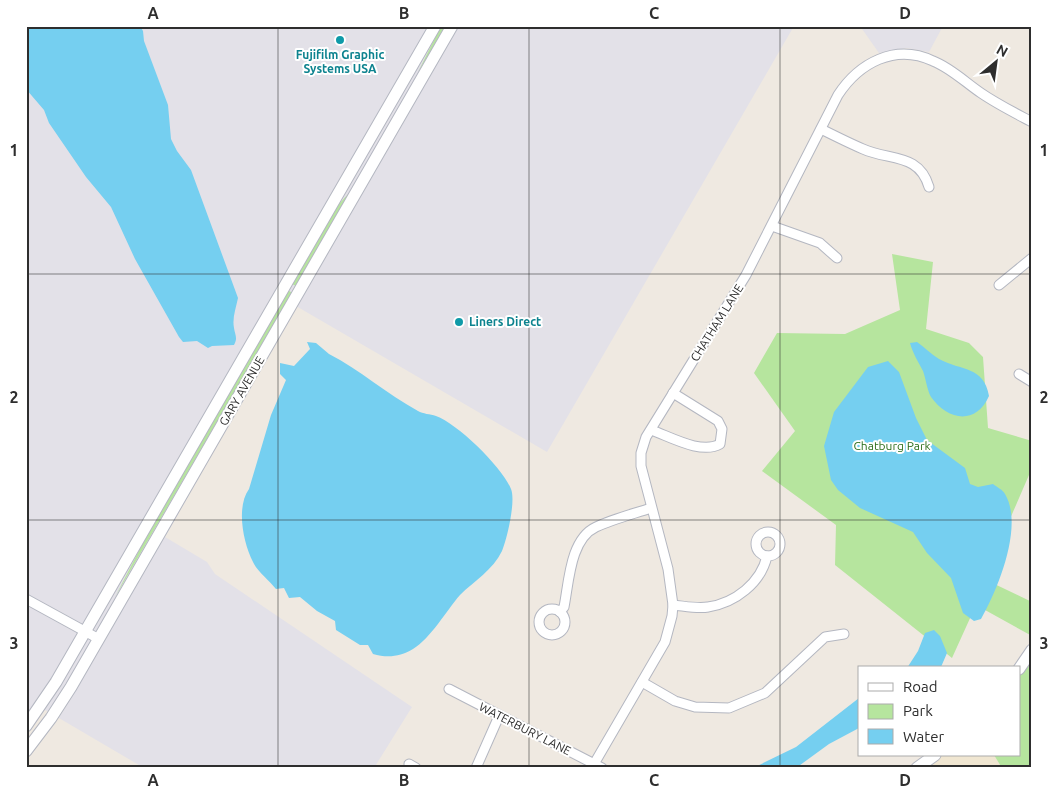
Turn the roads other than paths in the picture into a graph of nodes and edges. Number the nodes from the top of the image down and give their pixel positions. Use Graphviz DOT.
graph roads {
  1 [pos="435,26"];
  2 [pos="452,26"];
  3 [pos="1032,122"];
  4 [pos="821,129"];
  5 [pos="929,187"];
  6 [pos="772,226"];
  7 [pos="837,258"];
  8 [pos="1032,258"];
  9 [pos="999,285"];
  10 [pos="1019,374"];
  11 [pos="1032,382"];
  12 [pos="673,393"];
  13 [pos="650,430"];
  14 [pos="651,508"];
  15 [pos="767,556"];
  16 [pos="26,599"];
  17 [pos="673,605"];
  18 [pos="560,612"];
  19 [pos="86,630"];
  20 [pos="844,634"];
  21 [pos="99,639"];
  22 [pos="1032,650"];
  23 [pos="1020,668"];
  24 [pos="642,682"];
  25 [pos="449,690"];
  26 [pos="499,716"];
  27 [pos="26,726"];
  28 [pos="26,751"];
  29 [pos="933,756"];
  30 [pos="598,766"];
  31 [pos="476,768"];
  32 [pos="917,768"];
  1 -- 19 [label="main road, GARY AVENUE"];
  2 -- 21 [label="main road, GARY AVENUE"];
  3 -- 4 [label="street, CHATHAM LANE"];
  4 -- 5 [label="street"];
  4 -- 6 [label="street, CHATHAM LANE"];
  6 -- 7 [label="street"];
  6 -- 12 [label="street, CHATHAM LANE"];
  8 -- 9 [label="street"];
  10 -- 11 [label="street"];
  12 -- 13 [label="street, CHATHAM LANE"];
  12 -- 13 [label="street"];
  13 -- 14 [label="street, CHATHAM LANE"];
  14 -- 17 [label="street, CHATHAM LANE"];
  14 -- 18 [label="street"];
  15 -- 17 [label="street"];
  16 -- 19 [label="street"];
  17 -- 24 [label="street, CHATHAM LANE"];
  19 -- 21 [label="street"];
  19 -- 27 [label="main road, GARY AVENUE"];
  20 -- 24 [label="street"];
  21 -- 28 [label="main road, GARY AVENUE"];
  22 -- 23 [label="main road"];
  24 -- 30 [label="street, CHATHAM LANE"];
  25 -- 26 [label="street, WATERBURY LANE"];
  26 -- 30 [label="street, WATERBURY LANE"];
  26 -- 31 [label="street"];
  29 -- 32 [label="main road"];
}
